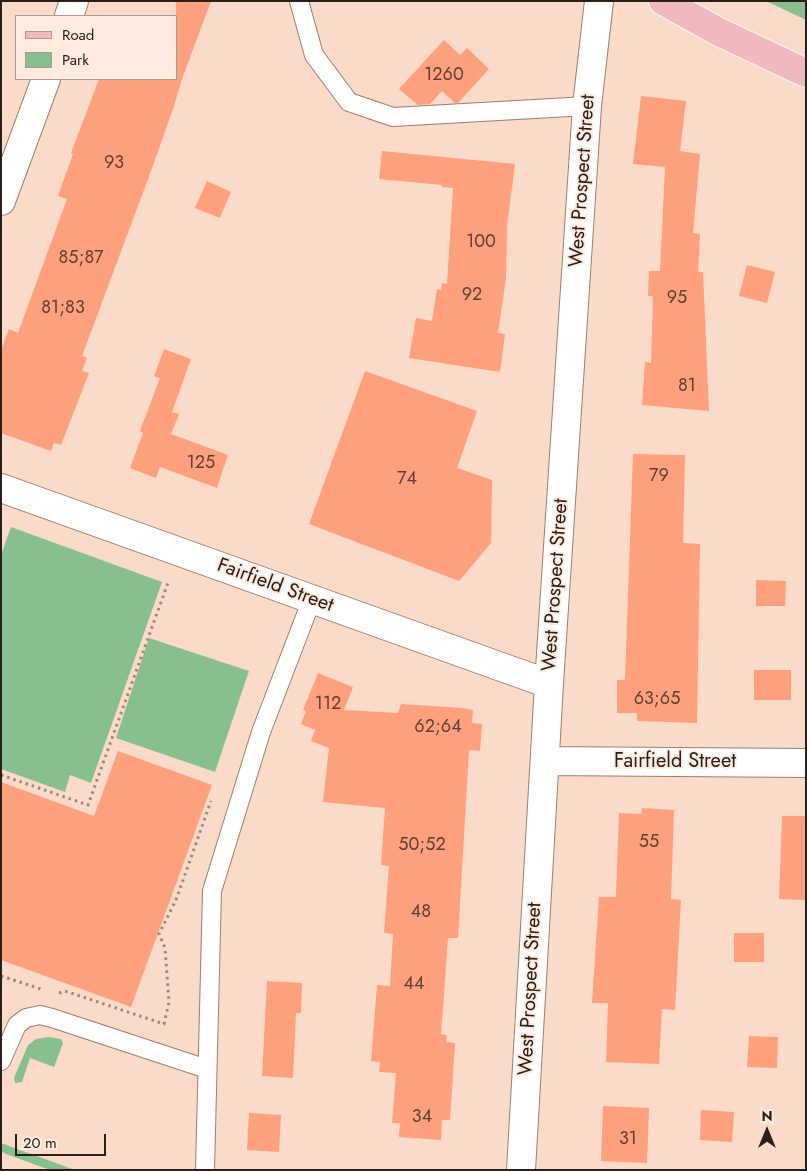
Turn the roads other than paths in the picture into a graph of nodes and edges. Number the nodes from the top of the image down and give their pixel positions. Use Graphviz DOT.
graph roads {
  1 [pos="74,1"];
  2 [pos="298,1"];
  3 [pos="599,1"];
  4 [pos="663,1"];
  5 [pos="69,15"];
  6 [pos="806,73"];
  7 [pos="46,80"];
  8 [pos="587,106"];
  9 [pos="1,201"];
  10 [pos="1,488"];
  11 [pos="312,599"];
  12 [pos="549,684"];
  13 [pos="545,762"];
  14 [pos="806,763"];
  15 [pos="1,1061"];
  16 [pos="208,1068"];
  17 [pos="205,1170"];
  18 [pos="521,1170"];
  1 -- 5 [label="street"];
  2 -- 8 [label="lane"];
  3 -- 8 [label="street, West Prospect Street"];
  4 -- 6 [label="main road"];
  7 -- 9 [label="street"];
  8 -- 12 [label="street, West Prospect Street"];
  10 -- 11 [label="street, Fairfield Street"];
  11 -- 12 [label="street, Fairfield Street"];
  11 -- 16 [label="lane"];
  12 -- 13 [label="street, West Prospect Street"];
  13 -- 14 [label="street, Fairfield Street"];
  13 -- 18 [label="street, West Prospect Street"];
  15 -- 16 [label="lane"];
  16 -- 17 [label="lane"];
}
